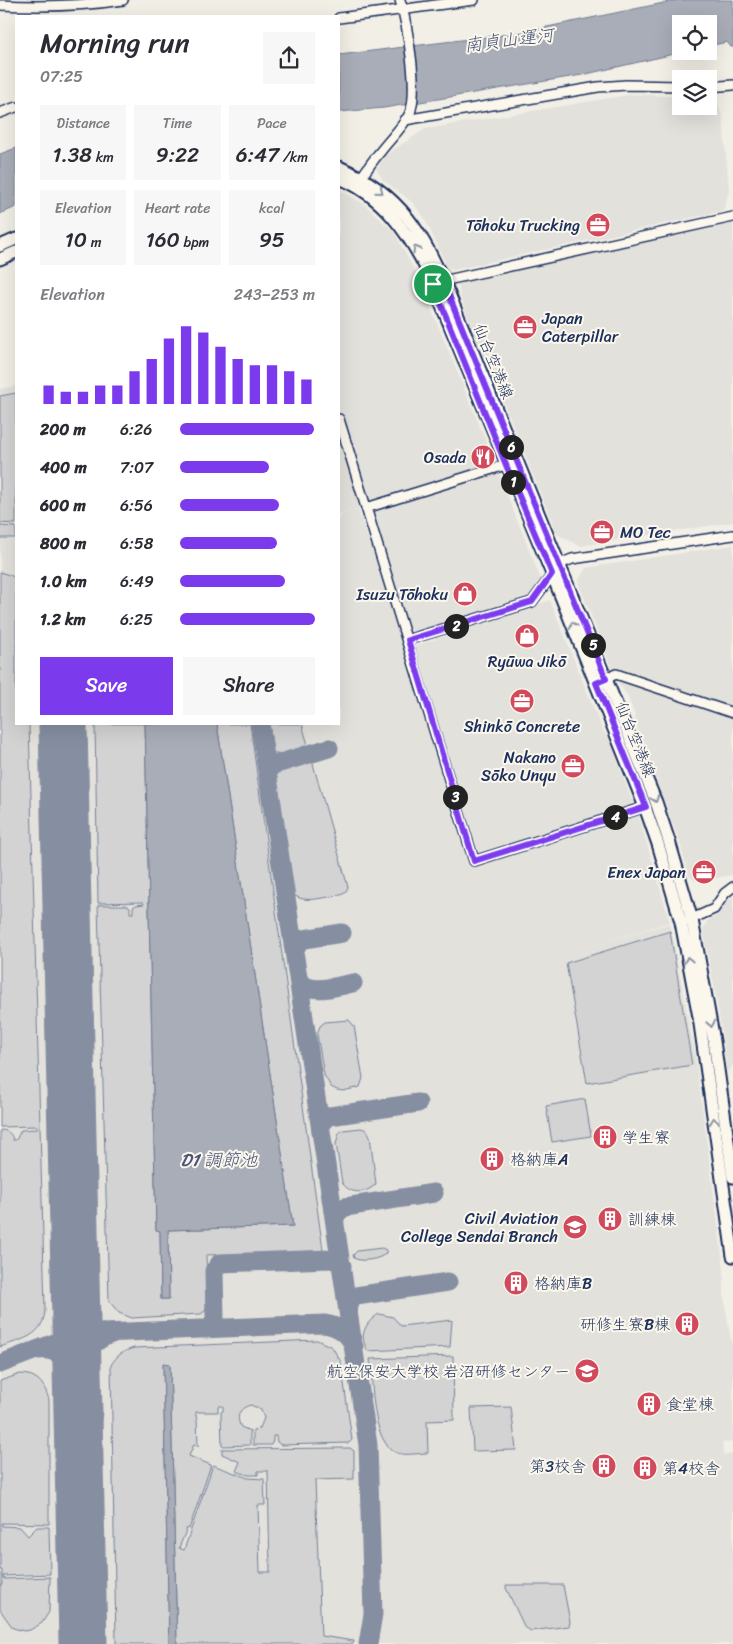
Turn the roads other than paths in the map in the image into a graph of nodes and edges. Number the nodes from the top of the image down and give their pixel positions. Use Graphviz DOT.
graph roads {
  1 [pos="124,0"];
  2 [pos="474,0"];
  3 [pos="402,4"];
  4 [pos="0,5"];
  5 [pos="340,18"];
  6 [pos="730,85"];
  7 [pos="672,86"];
  8 [pos="717,86"];
  9 [pos="15,107"];
  10 [pos="0,113"];
  11 [pos="408,117"];
  12 [pos="340,168"];
  13 [pos="340,178"];
  14 [pos="358,182"];
  15 [pos="733,217"];
  16 [pos="15,239"];
  17 [pos="0,246"];
  18 [pos="15,252"];
  19 [pos="0,259"];
  20 [pos="438,282"];
  21 [pos="340,422"];
  22 [pos="512,463"];
  23 [pos="366,508"];
  24 [pos="733,535"];
  25 [pos="556,569"];
  26 [pos="408,640"];
  27 [pos="601,681"];
  28 [pos="733,713"];
  29 [pos="646,807"];
  30 [pos="733,886"];
  31 [pos="686,921"];
  32 [pos="727,1147"];
  33 [pos="733,1176"];
  34 [pos="733,1256"];
  1 -- 4 [label="street"];
  2 -- 3 [label="street"];
  3 -- 5 [label="street"];
  3 -- 11 [label="street"];
  6 -- 8 [label="street"];
  7 -- 11 [label="street"];
  9 -- 10 [label="street"];
  11 -- 14 [label="street"];
  12 -- 14 [label="main road, 仙台空港線"];
  13 -- 14 [label="main road, 仙台空港線"];
  14 -- 20 [label="main road, 仙台空港線"];
  15 -- 20 [label="street"];
  16 -- 17 [label="main road"];
  18 -- 19 [label="main road"];
  20 -- 22 [label="main road, 仙台空港線"];
  21 -- 23 [label="street"];
  22 -- 23 [label="street"];
  22 -- 25 [label="main road, 仙台空港線"];
  23 -- 26 [label="street"];
  24 -- 25 [label="street"];
  25 -- 26 [label="street"];
  25 -- 27 [label="main road, 仙台空港線"];
  26 -- 29 [label="street"];
  27 -- 28 [label="street"];
  27 -- 29 [label="main road, 仙台空港線"];
  27 -- 31 [label="main road, 仙台空港線, one-way"];
  29 -- 31 [label="main road, 仙台空港線"];
  30 -- 31 [label="street"];
  31 -- 32 [label="main road, 仙台空港線"];
  32 -- 33 [label="main road, 仙台空港線"];
  32 -- 34 [label="main road, 仙台空港線"];
}
